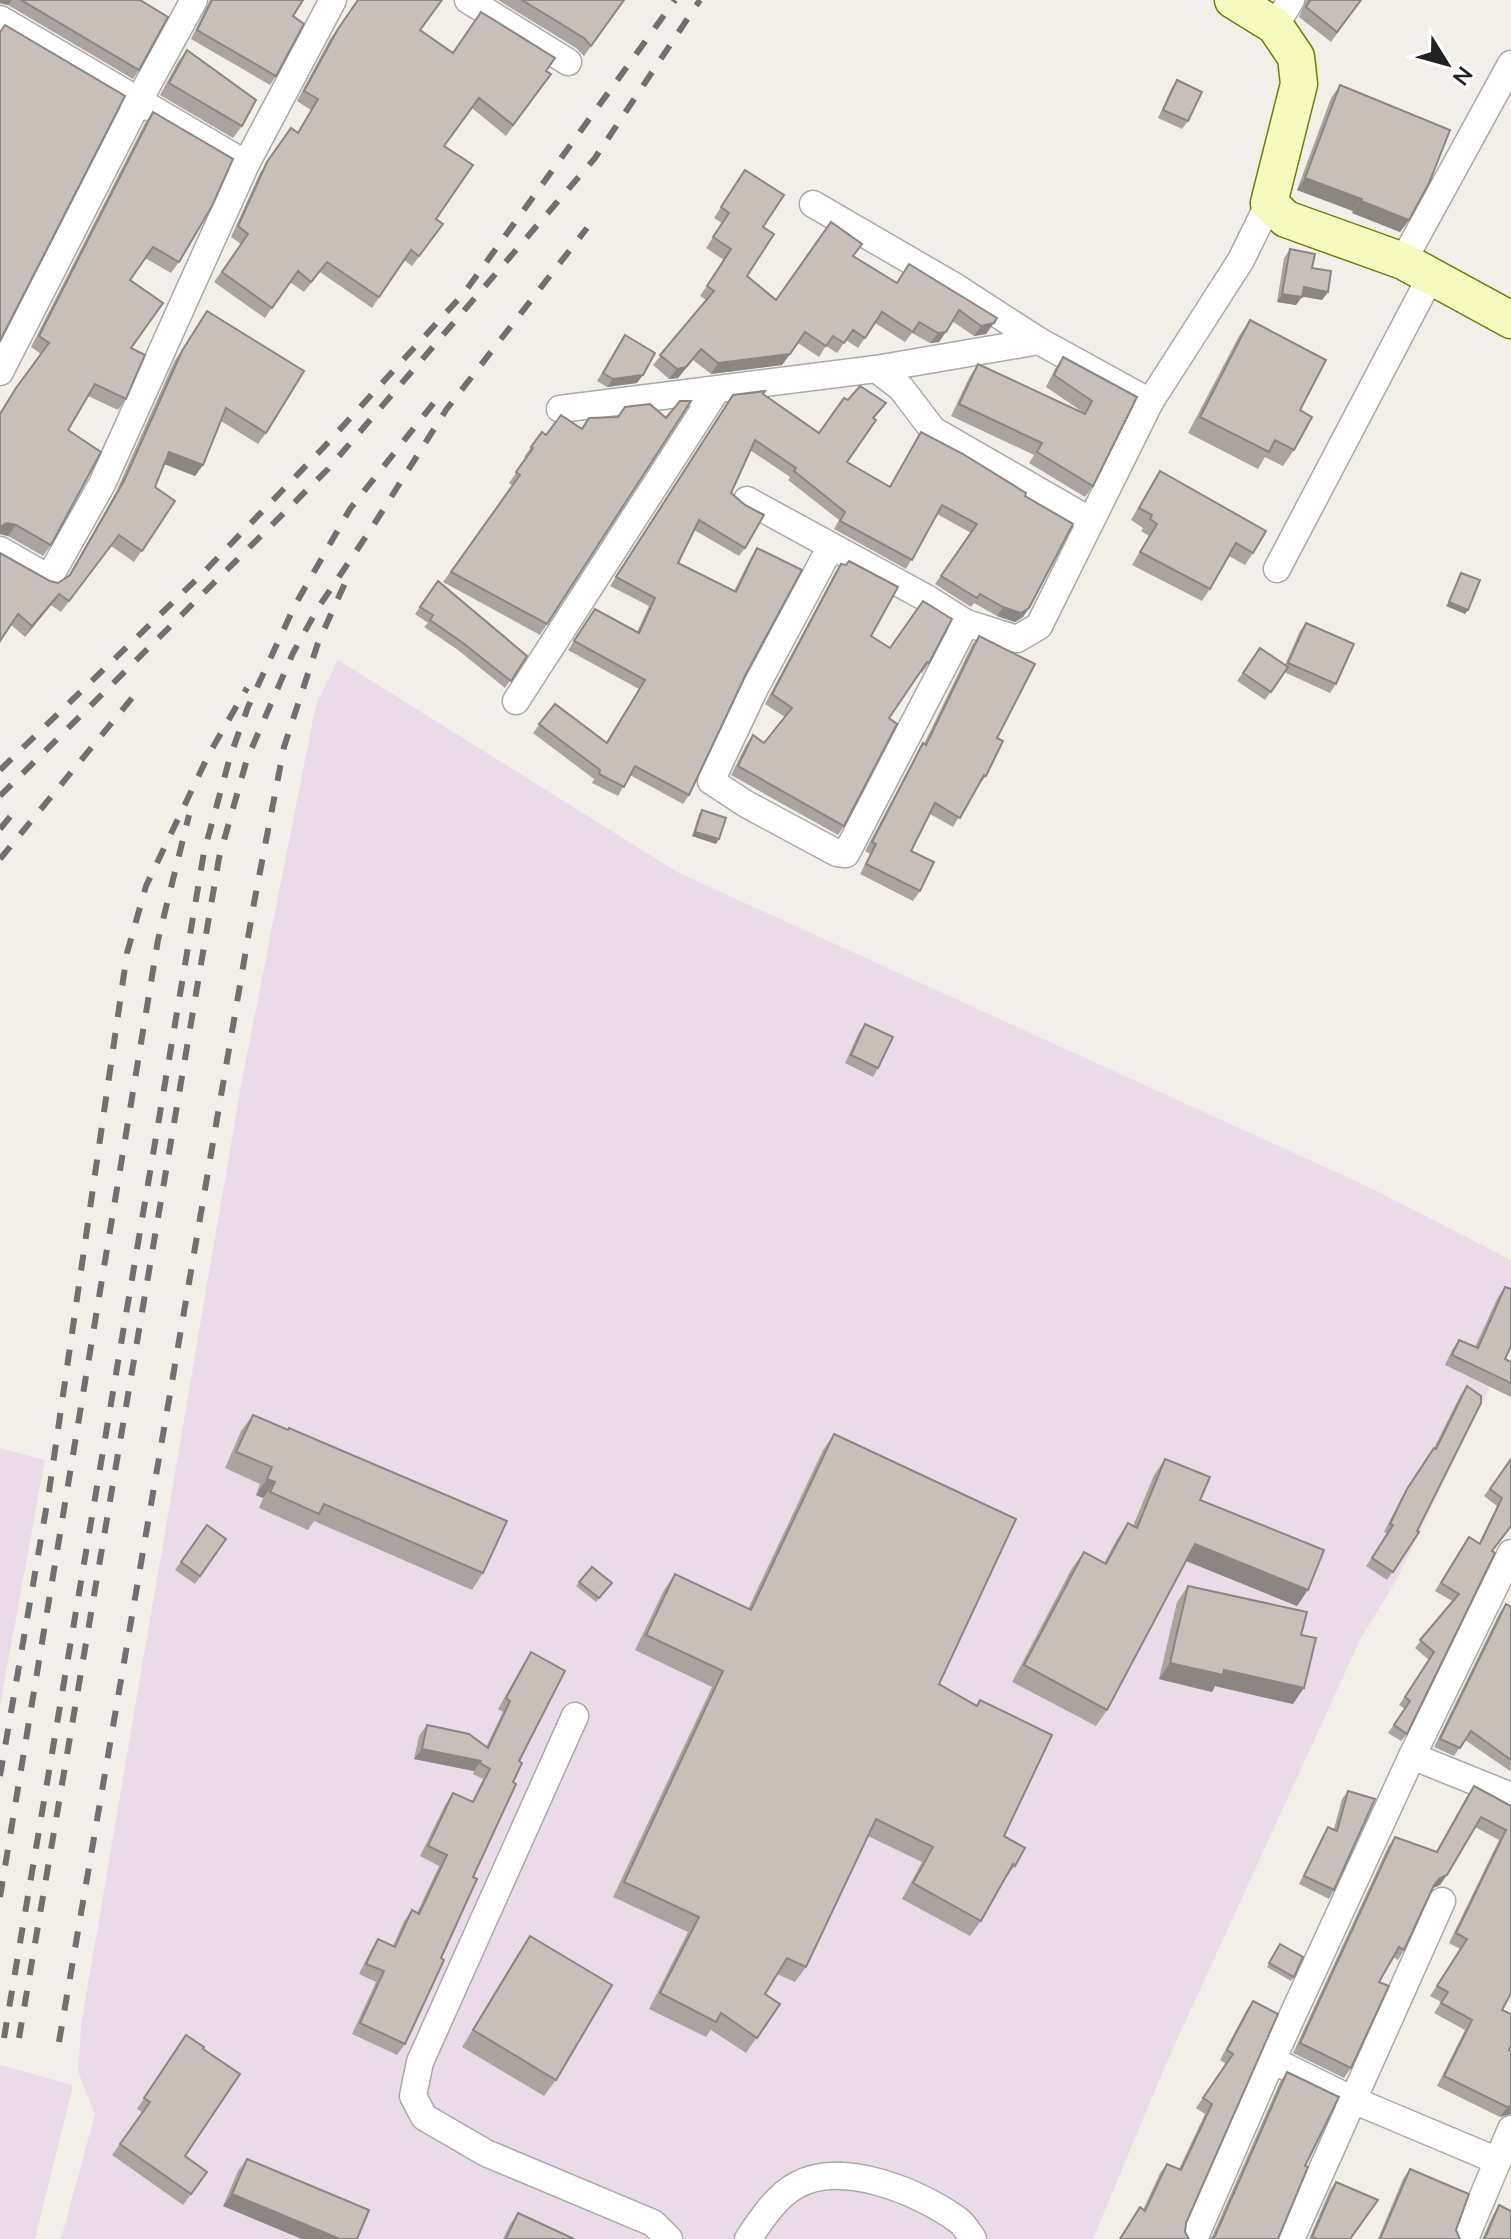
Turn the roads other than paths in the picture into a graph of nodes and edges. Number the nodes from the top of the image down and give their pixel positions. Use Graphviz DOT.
graph roads {
  1 [pos="194,0"];
  2 [pos="333,0"];
  3 [pos="468,0"];
  4 [pos="1233,0"];
  5 [pos="1283,13"];
  6 [pos="0,19"];
  7 [pos="568,62"];
  8 [pos="1511,64"];
  9 [pos="138,102"];
  10 [pos="246,164"];
  11 [pos="1269,203"];
  12 [pos="813,204"];
  13 [pos="1417,268"];
  14 [pos="1511,320"];
  15 [pos="1039,341"];
  16 [pos="876,369"];
  17 [pos="0,372"];
  18 [pos="716,391"];
  19 [pos="1150,402"];
  20 [pos="560,409"];
  21 [pos="747,500"];
  22 [pos="1091,521"];
  23 [pos="830,548"];
  24 [pos="0,550"];
  25 [pos="1277,569"];
  26 [pos="966,623"];
  27 [pos="516,701"];
  28 [pos="1511,1553"];
  29 [pos="1500,1604"];
  30 [pos="575,1716"];
  31 [pos="1412,1756"];
  32 [pos="1511,1796"];
  33 [pos="1442,1901"];
  34 [pos="1272,2060"];
  35 [pos="1353,2100"];
  36 [pos="1511,2129"];
  37 [pos="1498,2161"];
  38 [pos="669,2239"];
  39 [pos="748,2239"];
  40 [pos="973,2239"];
  41 [pos="1194,2239"];
  42 [pos="1291,2239"];
  43 [pos="1465,2239"];
  1 -- 9 [label="street"];
  2 -- 10 [label="street"];
  3 -- 7 [label="street"];
  4 -- 5 [label="street"];
  5 -- 11 [label="street"];
  6 -- 9 [label="street"];
  8 -- 13 [label="street"];
  9 -- 10 [label="street"];
  9 -- 17 [label="street"];
  10 -- 24 [label="street"];
  11 -- 13 [label="street"];
  11 -- 19 [label="street"];
  12 -- 15 [label="street"];
  13 -- 14 [label="street"];
  13 -- 25 [label="street"];
  15 -- 16 [label="street"];
  15 -- 19 [label="street"];
  16 -- 18 [label="street"];
  16 -- 22 [label="street"];
  18 -- 20 [label="street"];
  18 -- 27 [label="street"];
  19 -- 22 [label="street"];
  21 -- 23 [label="street"];
  22 -- 26 [label="street"];
  23 -- 26 [label="street"];
  23 -- 26 [label="street"];
  28 -- 29 [label="street"];
  29 -- 31 [label="street"];
  30 -- 38 [label="street"];
  31 -- 32 [label="street"];
  31 -- 34 [label="street"];
  33 -- 35 [label="street"];
  34 -- 35 [label="street"];
  34 -- 41 [label="street"];
  35 -- 37 [label="street"];
  35 -- 42 [label="street"];
  36 -- 37 [label="street"];
  37 -- 43 [label="street"];
  39 -- 40 [label="street"];
}
